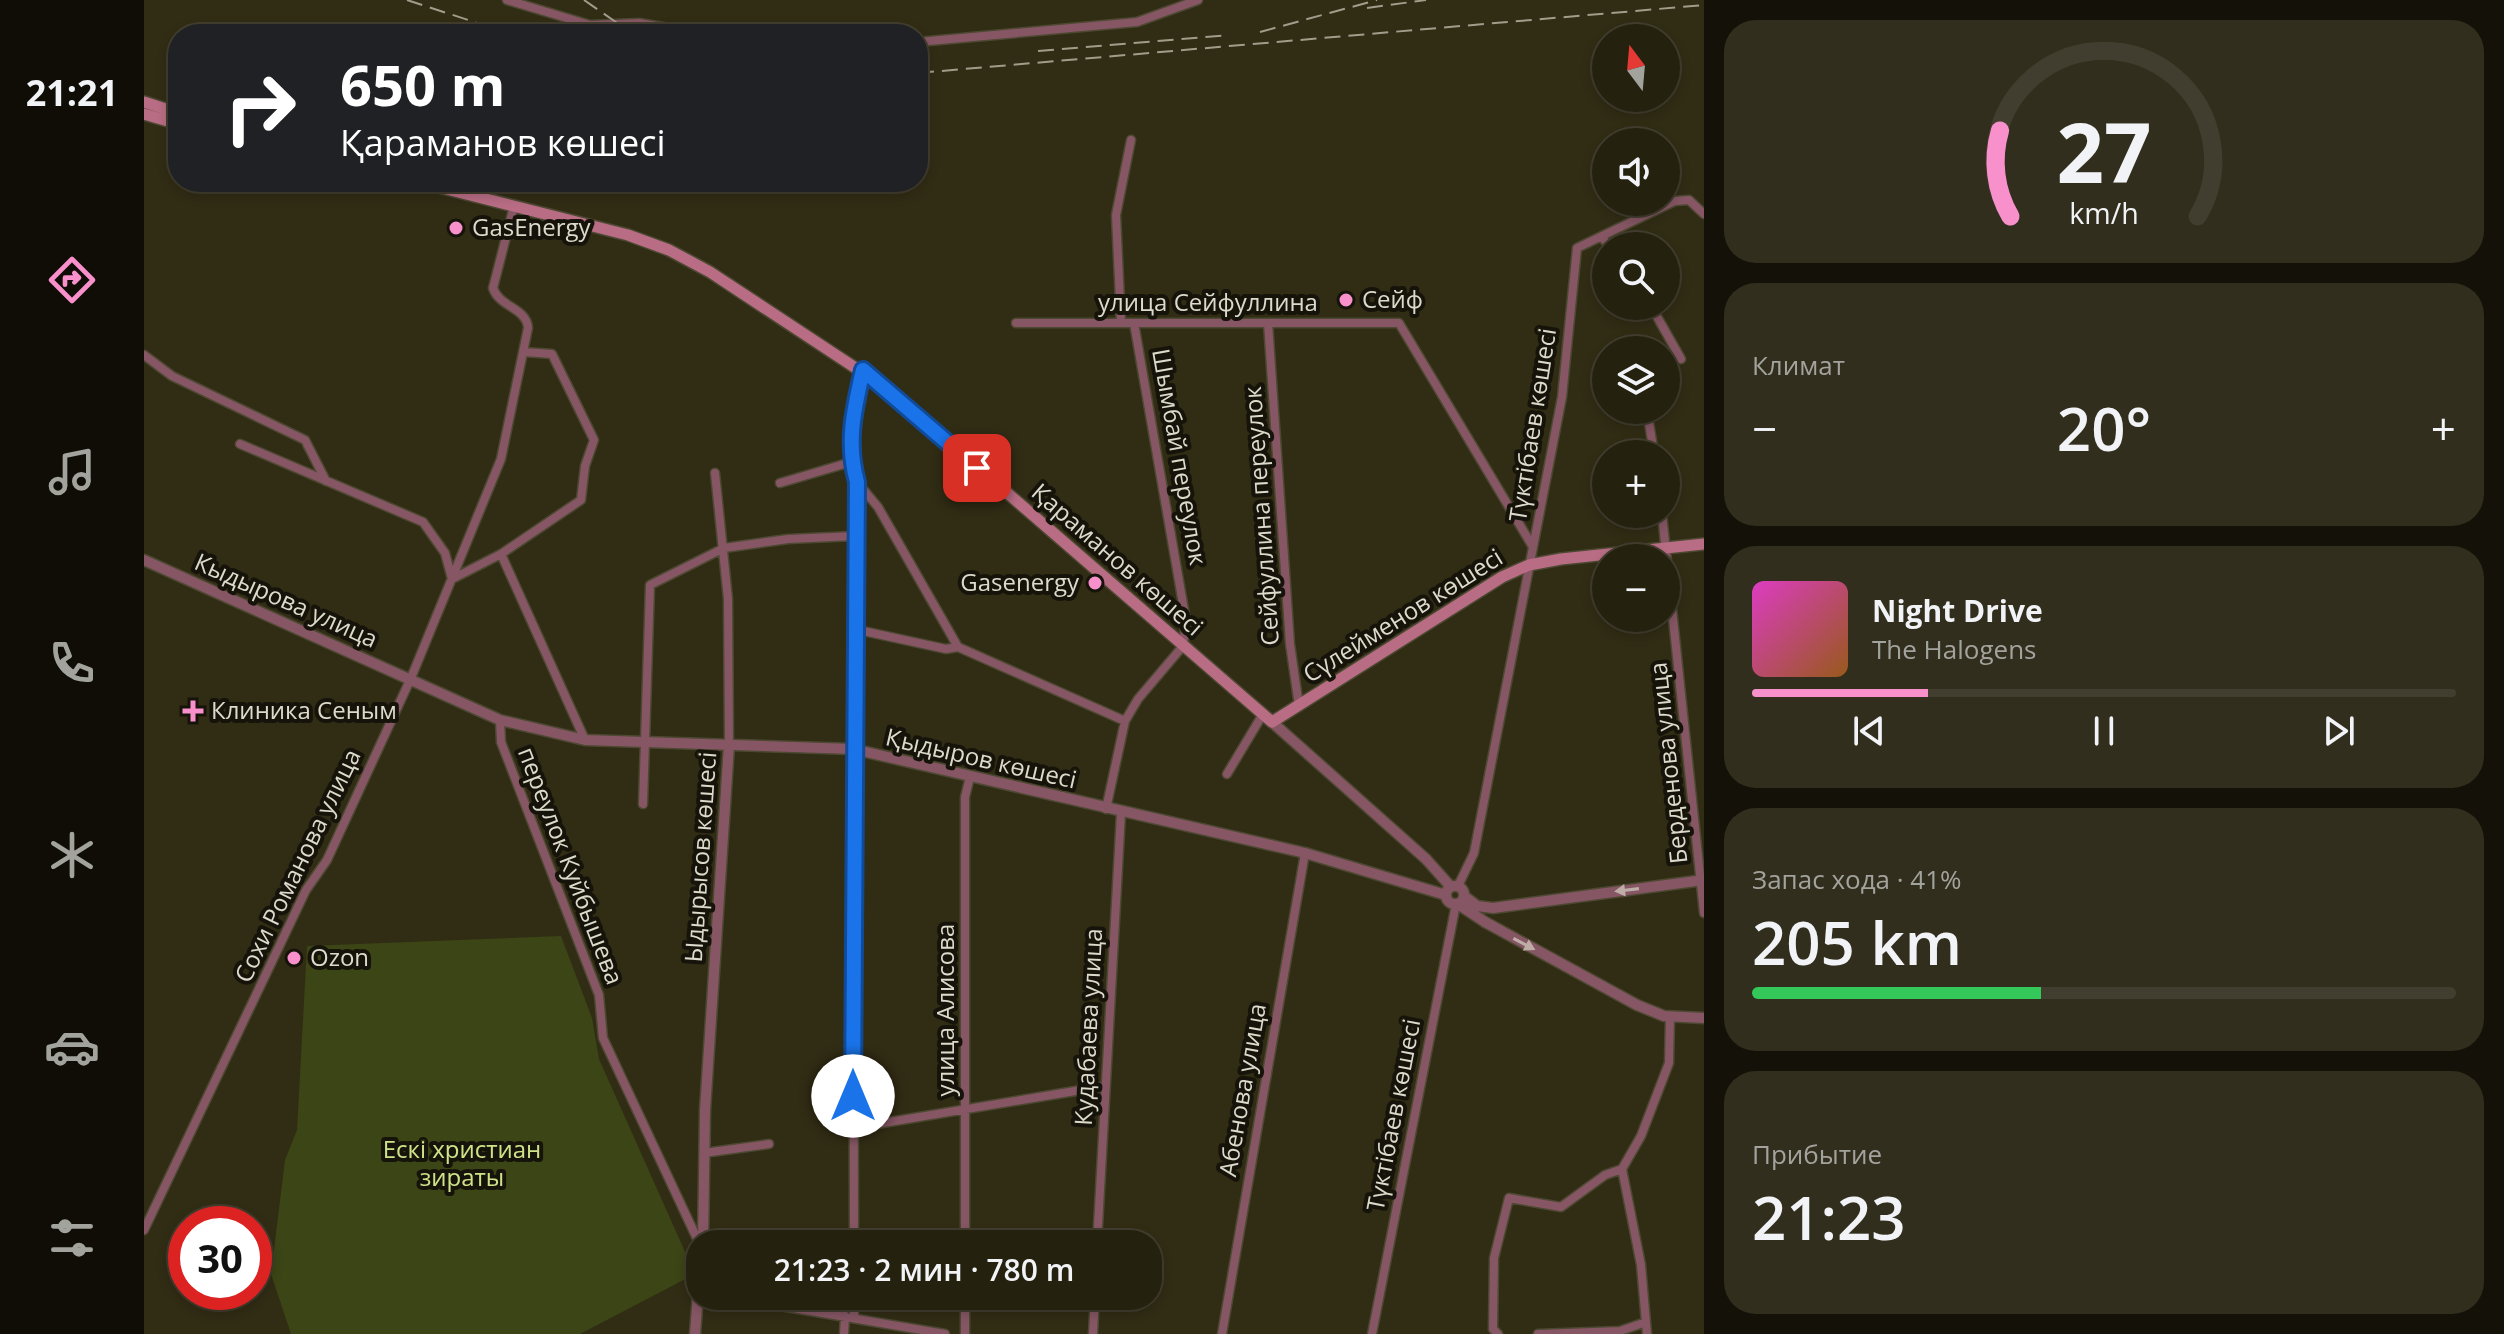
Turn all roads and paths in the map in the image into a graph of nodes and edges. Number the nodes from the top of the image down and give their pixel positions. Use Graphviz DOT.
graph roads {
  1 [pos="507,0"];
  2 [pos="1198,2"];
  3 [pos="587,24"];
  4 [pos="614,24"];
  5 [pos="645,24"];
  6 [pos="928,41"];
  7 [pos="144,102"];
  8 [pos="168,110"];
  9 [pos="145,114"];
  10 [pos="168,121"];
  11 [pos="1131,140"];
  12 [pos="459,192"];
  13 [pos="514,206"];
  14 [pos="1704,214"];
  15 [pos="1611,232"];
  16 [pos="1592,241"];
  17 [pos="1659,320"];
  18 [pos="1016,323"];
  19 [pos="1121,323"];
  20 [pos="1134,323"];
  21 [pos="1268,323"];
  22 [pos="524,352"];
  23 [pos="144,355"];
  24 [pos="1681,359"];
  25 [pos="863,370"];
  26 [pos="240,444"];
  27 [pos="851,462"];
  28 [pos="715,473"];
  29 [pos="326,481"];
  30 [pos="857,482"];
  31 [pos="780,483"];
  32 [pos="855,536"];
  33 [pos="1704,544"];
  34 [pos="1680,546"];
  35 [pos="724,548"];
  36 [pos="1533,548"];
  37 [pos="501,554"];
  38 [pos="1592,557"];
  39 [pos="144,560"];
  40 [pos="1529,565"];
  41 [pos="452,579"];
  42 [pos="854,629"];
  43 [pos="1675,632"];
  44 [pos="1183,646"];
  45 [pos="958,647"];
  46 [pos="411,678"];
  47 [pos="1299,706"];
  48 [pos="1268,718"];
  49 [pos="500,720"];
  50 [pos="1125,721"];
  51 [pos="585,740"];
  52 [pos="647,744"];
  53 [pos="729,745"];
  54 [pos="853,749"];
  55 [pos="1227,774"];
  56 [pos="970,777"];
  57 [pos="643,804"];
  58 [pos="1106,809"];
  59 [pos="1121,813"];
  60 [pos="1305,853"];
  61 [pos="1703,880"];
  62 [pos="1456,895"];
  63 [pos="1493,908"];
  64 [pos="1704,913"];
  65 [pos="1485,922"];
  66 [pos="1670,1017"];
  67 [pos="1704,1018"];
  68 [pos="1105,1086"];
  69 [pos="967,1108"];
  70 [pos="853,1128"];
  71 [pos="769,1144"];
  72 [pos="704,1153"];
  73 [pos="1622,1169"];
  74 [pos="144,1230"];
  75 [pos="694,1230"];
  76 [pos="701,1230"];
  77 [pos="854,1230"];
  78 [pos="965,1230"];
  79 [pos="1098,1230"];
  80 [pos="697,1310"];
  81 [pos="807,1310"];
  82 [pos="851,1310"];
  83 [pos="965,1310"];
  84 [pos="1094,1310"];
  85 [pos="850,1317"];
  86 [pos="1646,1322"];
  87 [pos="695,1334"];
  88 [pos="844,1334"];
  89 [pos="945,1334"];
  90 [pos="965,1334"];
  91 [pos="1093,1334"];
  92 [pos="1222,1334"];
  93 [pos="1372,1334"];
  94 [pos="1498,1334"];
  95 [pos="1538,1334"];
  96 [pos="1647,1334"];
  1 -- 3 [label="street"];
  2 -- 6 [label="street"];
  4 -- 5 [label="street"];
  7 -- 8 [label="main road"];
  9 -- 10 [label="main road"];
  11 -- 19 [label="street"];
  12 -- 13 [label="main road, Қараманов көшесі"];
  13 -- 22 [label="street, Сохи Романова улица"];
  13 -- 25 [label="main road, Қараманов көшесі"];
  14 -- 15 [label="street"];
  16 -- 36 [label="street, Түктібаев көшесі"];
  17 -- 24 [label="street"];
  18 -- 19 [label="street, улица Сейфуллина"];
  19 -- 20 [label="street, улица Сейфуллина"];
  20 -- 21 [label="street, улица Сейфуллина"];
  20 -- 44 [label="street, Шымбай переулок"];
  21 -- 36 [label="street, улица Сейфуллина"];
  21 -- 47 [label="street, Сейфуллина переулок"];
  22 -- 37 [label="street"];
  22 -- 41 [label="street, Сохи Романова улица"];
  23 -- 29 [label="street"];
  25 -- 27 [label="street"];
  25 -- 44 [label="main road, Қараманов көшесі"];
  26 -- 29 [label="street"];
  27 -- 30 [label="street"];
  27 -- 31 [label="street"];
  28 -- 35 [label="street, Ыдырысов көшесі"];
  29 -- 41 [label="street"];
  30 -- 32 [label="street"];
  30 -- 45 [label="street"];
  32 -- 35 [label="street"];
  32 -- 42 [label="street"];
  33 -- 34 [label="main road, Сүлейменов көшесі"];
  35 -- 52 [label="street"];
  35 -- 53 [label="street, Ыдырысов көшесі"];
  36 -- 40 [label="street, Түктібаев көшесі"];
  37 -- 41 [label="street"];
  37 -- 51 [label="street"];
  38 -- 40 [label="main road, Сүлейменов көшесі"];
  39 -- 46 [label="street, Кыдырова улица"];
  40 -- 47 [label="main road, Сүлейменов көшесі"];
  40 -- 62 [label="street, Түктібаев көшесі"];
  41 -- 46 [label="street, Сохи Романова улица"];
  42 -- 45 [label="street"];
  42 -- 54 [label="street"];
  43 -- 61 [label="street, Берденова улица"];
  44 -- 48 [label="main road, Қараманов көшесі"];
  44 -- 50 [label="street"];
  45 -- 50 [label="street"];
  46 -- 49 [label="street, Қыдыров көшесі"];
  46 -- 74 [label="street, Сохи Романова улица"];
  47 -- 48 [label="main road, Сүлейменов көшесі"];
  48 -- 55 [label="street"];
  48 -- 62 [label="street, Қараманов көшесі"];
  49 -- 51 [label="street, Қыдыров көшесі"];
  49 -- 75 [label="street, переулок Куйбышева"];
  50 -- 58 [label="street"];
  51 -- 52 [label="street, Қыдыров көшесі"];
  52 -- 53 [label="street, Қыдыров көшесі"];
  52 -- 57 [label="street"];
  53 -- 54 [label="street, Қыдыров көшесі"];
  53 -- 72 [label="street, Ыдырысов көшесі"];
  54 -- 56 [label="street, Қыдыров көшесі"];
  54 -- 70 [label="street"];
  56 -- 58 [label="street, Қыдыров көшесі"];
  56 -- 69 [label="street, улица Алисова"];
  58 -- 59 [label="street, Қыдыров көшесі"];
  59 -- 60 [label="street, Қыдыров көшесі"];
  59 -- 68 [label="street, Кудабаева улица"];
  60 -- 62 [label="street, Қыдыров көшесі"];
  60 -- 92 [label="street, Абенова улица"];
  61 -- 63 [label="street, Қыдыров көшесі, one-way"];
  61 -- 64 [label="street, Берденова улица"];
  62 -- 63 [label="street, Қыдыров көшесі"];
  62 -- 65 [label="street, Қараманов көшесі"];
  62 -- 93 [label="street, Түктібаев көшесі"];
  63 -- 65 [label="street"];
  65 -- 66 [label="street, Қараманов көшесі, one-way"];
  66 -- 67 [label="street, Қараманов көшесі"];
  66 -- 73 [label="street"];
  68 -- 69 [label="street"];
  68 -- 79 [label="street, Кудабаева улица"];
  69 -- 70 [label="street"];
  69 -- 78 [label="street, улица Алисова"];
  70 -- 77 [label="street"];
  71 -- 72 [label="street"];
  72 -- 76 [label="street, Ыдырысов көшесі"];
  73 -- 86 [label="street"];
  73 -- 94 [label="street"];
  80 -- 87 [label="street"];
  81 -- 85 [label="street"];
  82 -- 85 [label="street"];
  83 -- 90 [label="street"];
  84 -- 91 [label="street"];
  85 -- 88 [label="street"];
  85 -- 89 [label="street"];
  86 -- 95 [label="street"];
  86 -- 96 [label="street"];
}
